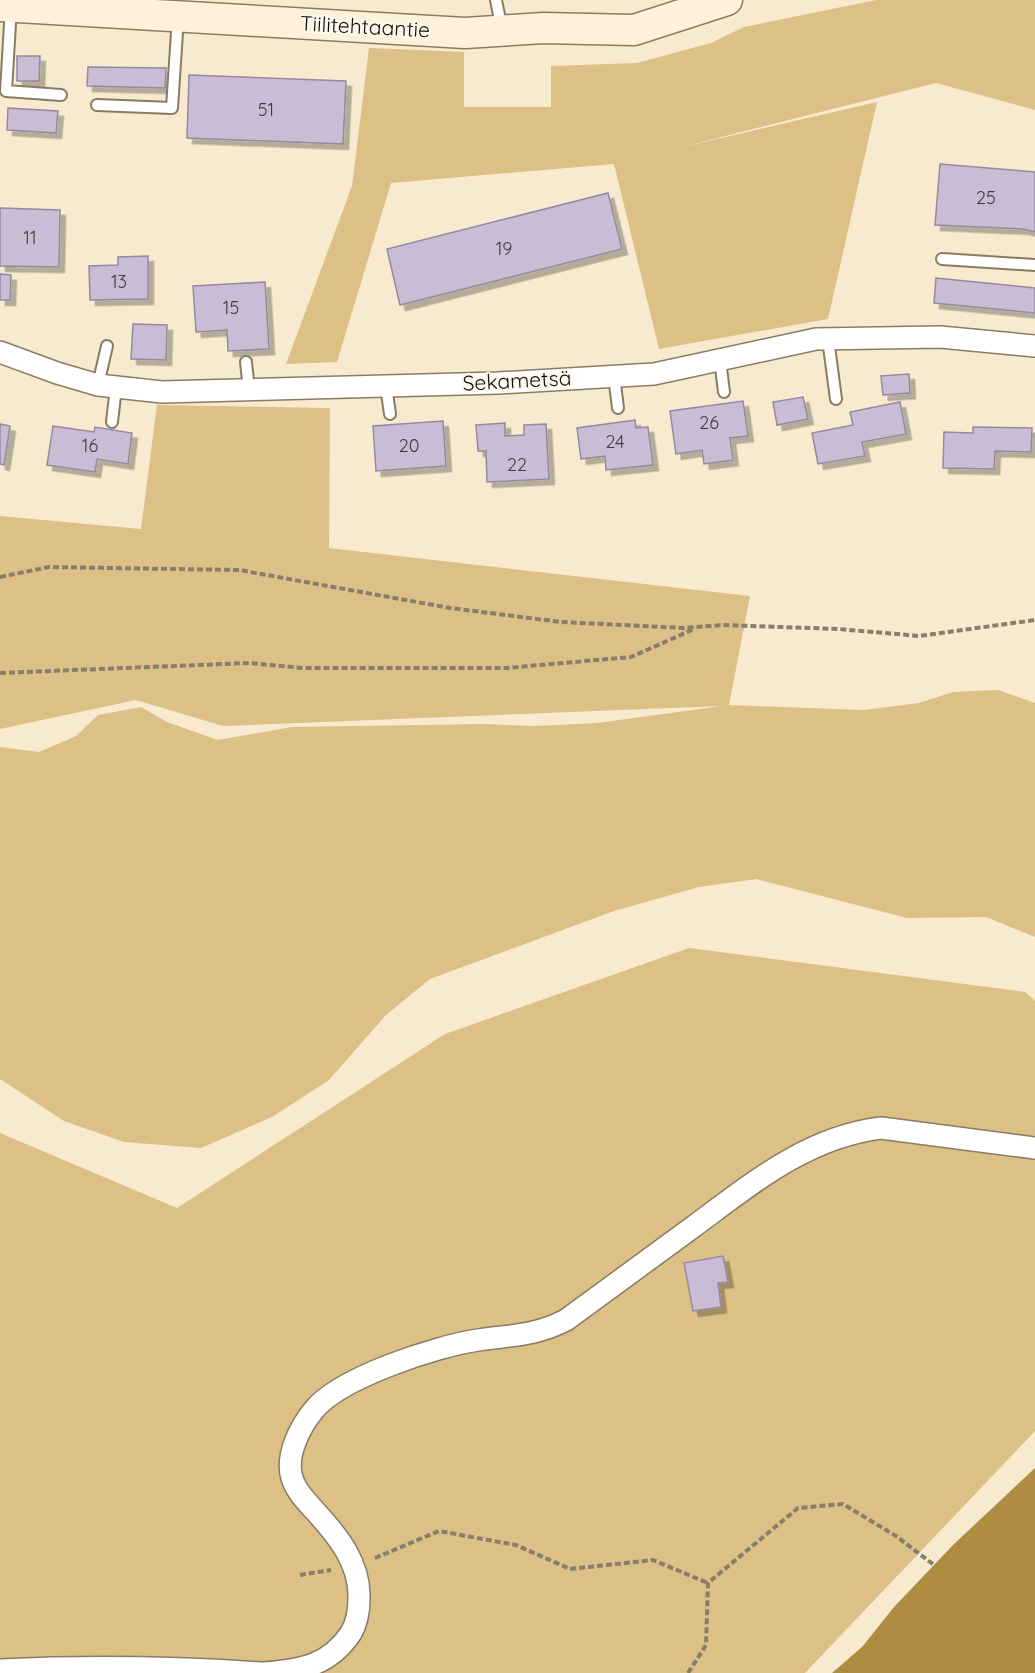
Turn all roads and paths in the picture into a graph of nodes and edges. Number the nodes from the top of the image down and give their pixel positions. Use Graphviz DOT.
graph roads {
  1 [pos="496,0"];
  2 [pos="711,2"];
  3 [pos="6,6"];
  4 [pos="195,12"];
  5 [pos="502,30"];
  6 [pos="61,95"];
  7 [pos="97,105"];
  8 [pos="942,259"];
  9 [pos="1035,265"];
  10 [pos="828,339"];
  11 [pos="107,346"];
  12 [pos="1035,346"];
  13 [pos="0,352"];
  14 [pos="720,360"];
  15 [pos="246,362"];
  16 [pos="614,376"];
  17 [pos="107,386"];
  18 [pos="386,386"];
  19 [pos="249,390"];
  20 [pos="724,392"];
  21 [pos="836,399"];
  22 [pos="618,408"];
  23 [pos="390,414"];
  24 [pos="112,422"];
  25 [pos="0,577"];
  26 [pos="1035,620"];
  27 [pos="698,627"];
  28 [pos="0,673"];
  29 [pos="1035,1148"];
  30 [pos="934,1565"];
  31 [pos="354,1566"];
  32 [pos="300,1575"];
  33 [pos="708,1583"];
  34 [pos="0,1670"];
  35 [pos="262,1673"];
  36 [pos="688,1673"];
  1 -- 5 [label="lane"];
  2 -- 5 [label="street, Tiilitehtaantie"];
  3 -- 4 [label="street, Tiilitehtaantie"];
  3 -- 6 [label="lane"];
  4 -- 5 [label="street, Tiilitehtaantie"];
  4 -- 7 [label="lane"];
  8 -- 9 [label="lane"];
  10 -- 12 [label="street, Sekametsä"];
  10 -- 14 [label="street, Sekametsä"];
  10 -- 21 [label="lane"];
  11 -- 17 [label="lane"];
  13 -- 17 [label="street, Sekametsä"];
  14 -- 16 [label="street, Sekametsä"];
  14 -- 20 [label="lane"];
  15 -- 19 [label="lane"];
  16 -- 18 [label="street, Sekametsä"];
  16 -- 22 [label="lane"];
  17 -- 19 [label="street, Sekametsä"];
  17 -- 24 [label="lane"];
  18 -- 19 [label="street, Sekametsä"];
  18 -- 23 [label="lane"];
  25 -- 27 [label="path"];
  26 -- 27 [label="path"];
  27 -- 28 [label="path"];
  29 -- 31 [label="street"];
  30 -- 33 [label="path"];
  31 -- 32 [label="path"];
  31 -- 33 [label="path"];
  31 -- 35 [label="street"];
  33 -- 36 [label="path"];
  34 -- 35 [label="street"];
}
